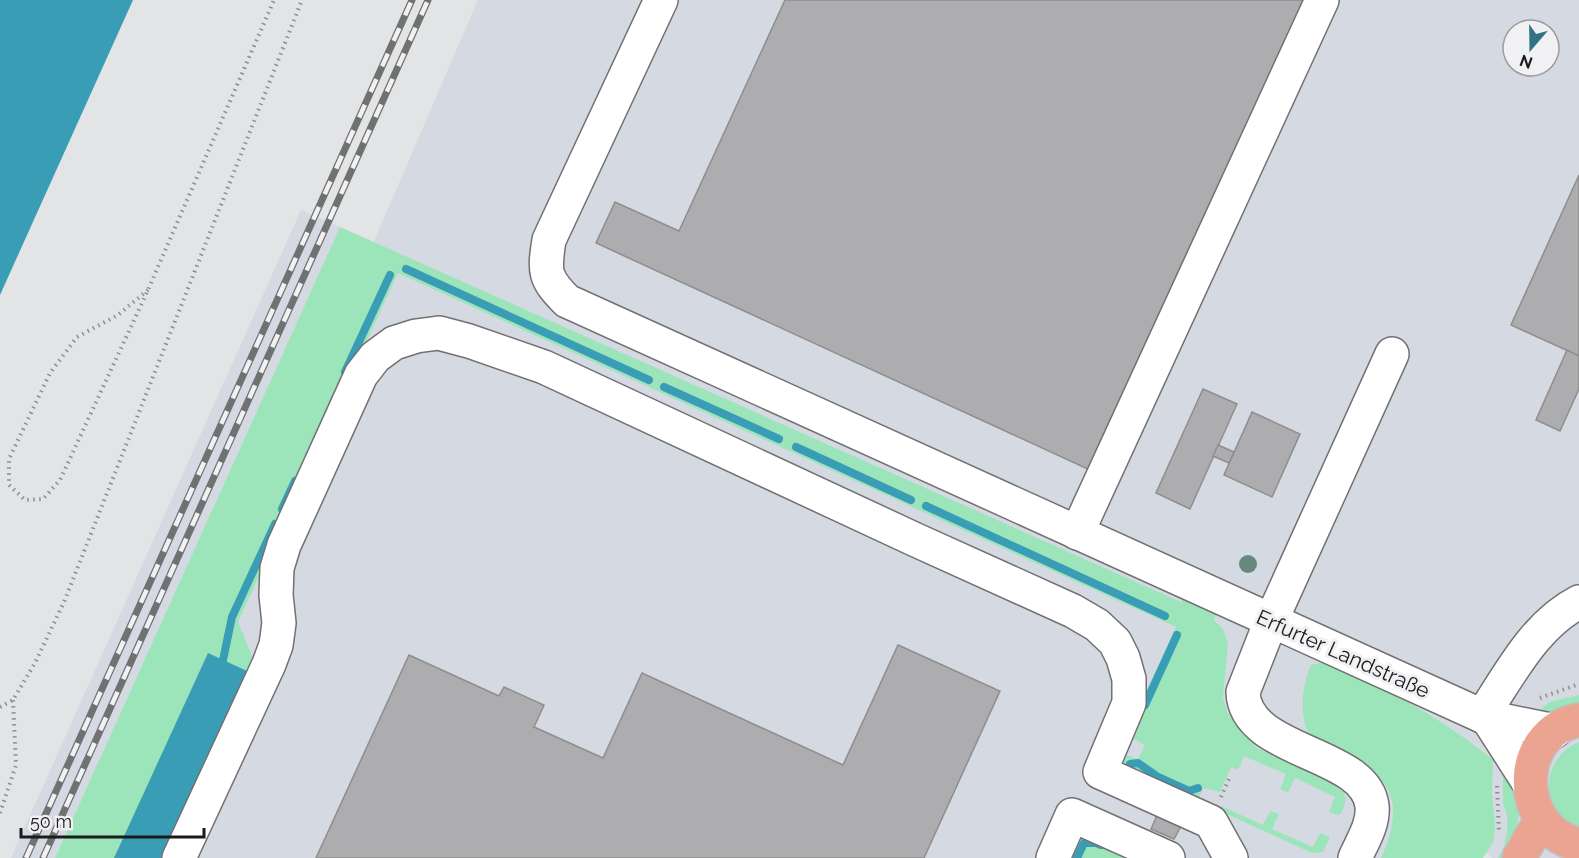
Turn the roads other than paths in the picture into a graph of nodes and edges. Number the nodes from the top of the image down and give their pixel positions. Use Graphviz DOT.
graph roads {
  1 [pos="661,0"];
  2 [pos="1322,0"];
  3 [pos="1392,354"];
  4 [pos="1077,534"];
  5 [pos="1579,578"];
  6 [pos="1566,611"];
  7 [pos="1271,621"];
  8 [pos="1485,717"];
  9 [pos="1567,726"];
  10 [pos="1100,772"];
  11 [pos="1529,783"];
  12 [pos="1072,815"];
  13 [pos="1541,820"];
  14 [pos="1509,848"];
  15 [pos="1572,849"];
  16 [pos="179,858"];
  17 [pos="1053,858"];
  18 [pos="1168,858"];
  19 [pos="1230,858"];
  20 [pos="1355,858"];
  1 -- 4 [label="street, Erfurter Landstraße"];
  2 -- 4 [label="street"];
  3 -- 7 [label="street"];
  4 -- 7 [label="street, Erfurter Landstraße"];
  5 -- 6 [label="street"];
  6 -- 8 [label="street"];
  7 -- 8 [label="street, Erfurter Landstraße"];
  7 -- 20 [label="street"];
  8 -- 9 [label="street, Erfurter Landstraße"];
  8 -- 11 [label="street"];
  9 -- 11 [label="main road"];
  10 -- 12 [label="street"];
  10 -- 16 [label="street"];
  10 -- 19 [label="street"];
  11 -- 13 [label="main road"];
  12 -- 17 [label="street"];
  12 -- 18 [label="street"];
  13 -- 14 [label="main road"];
  13 -- 15 [label="main road"];
}
